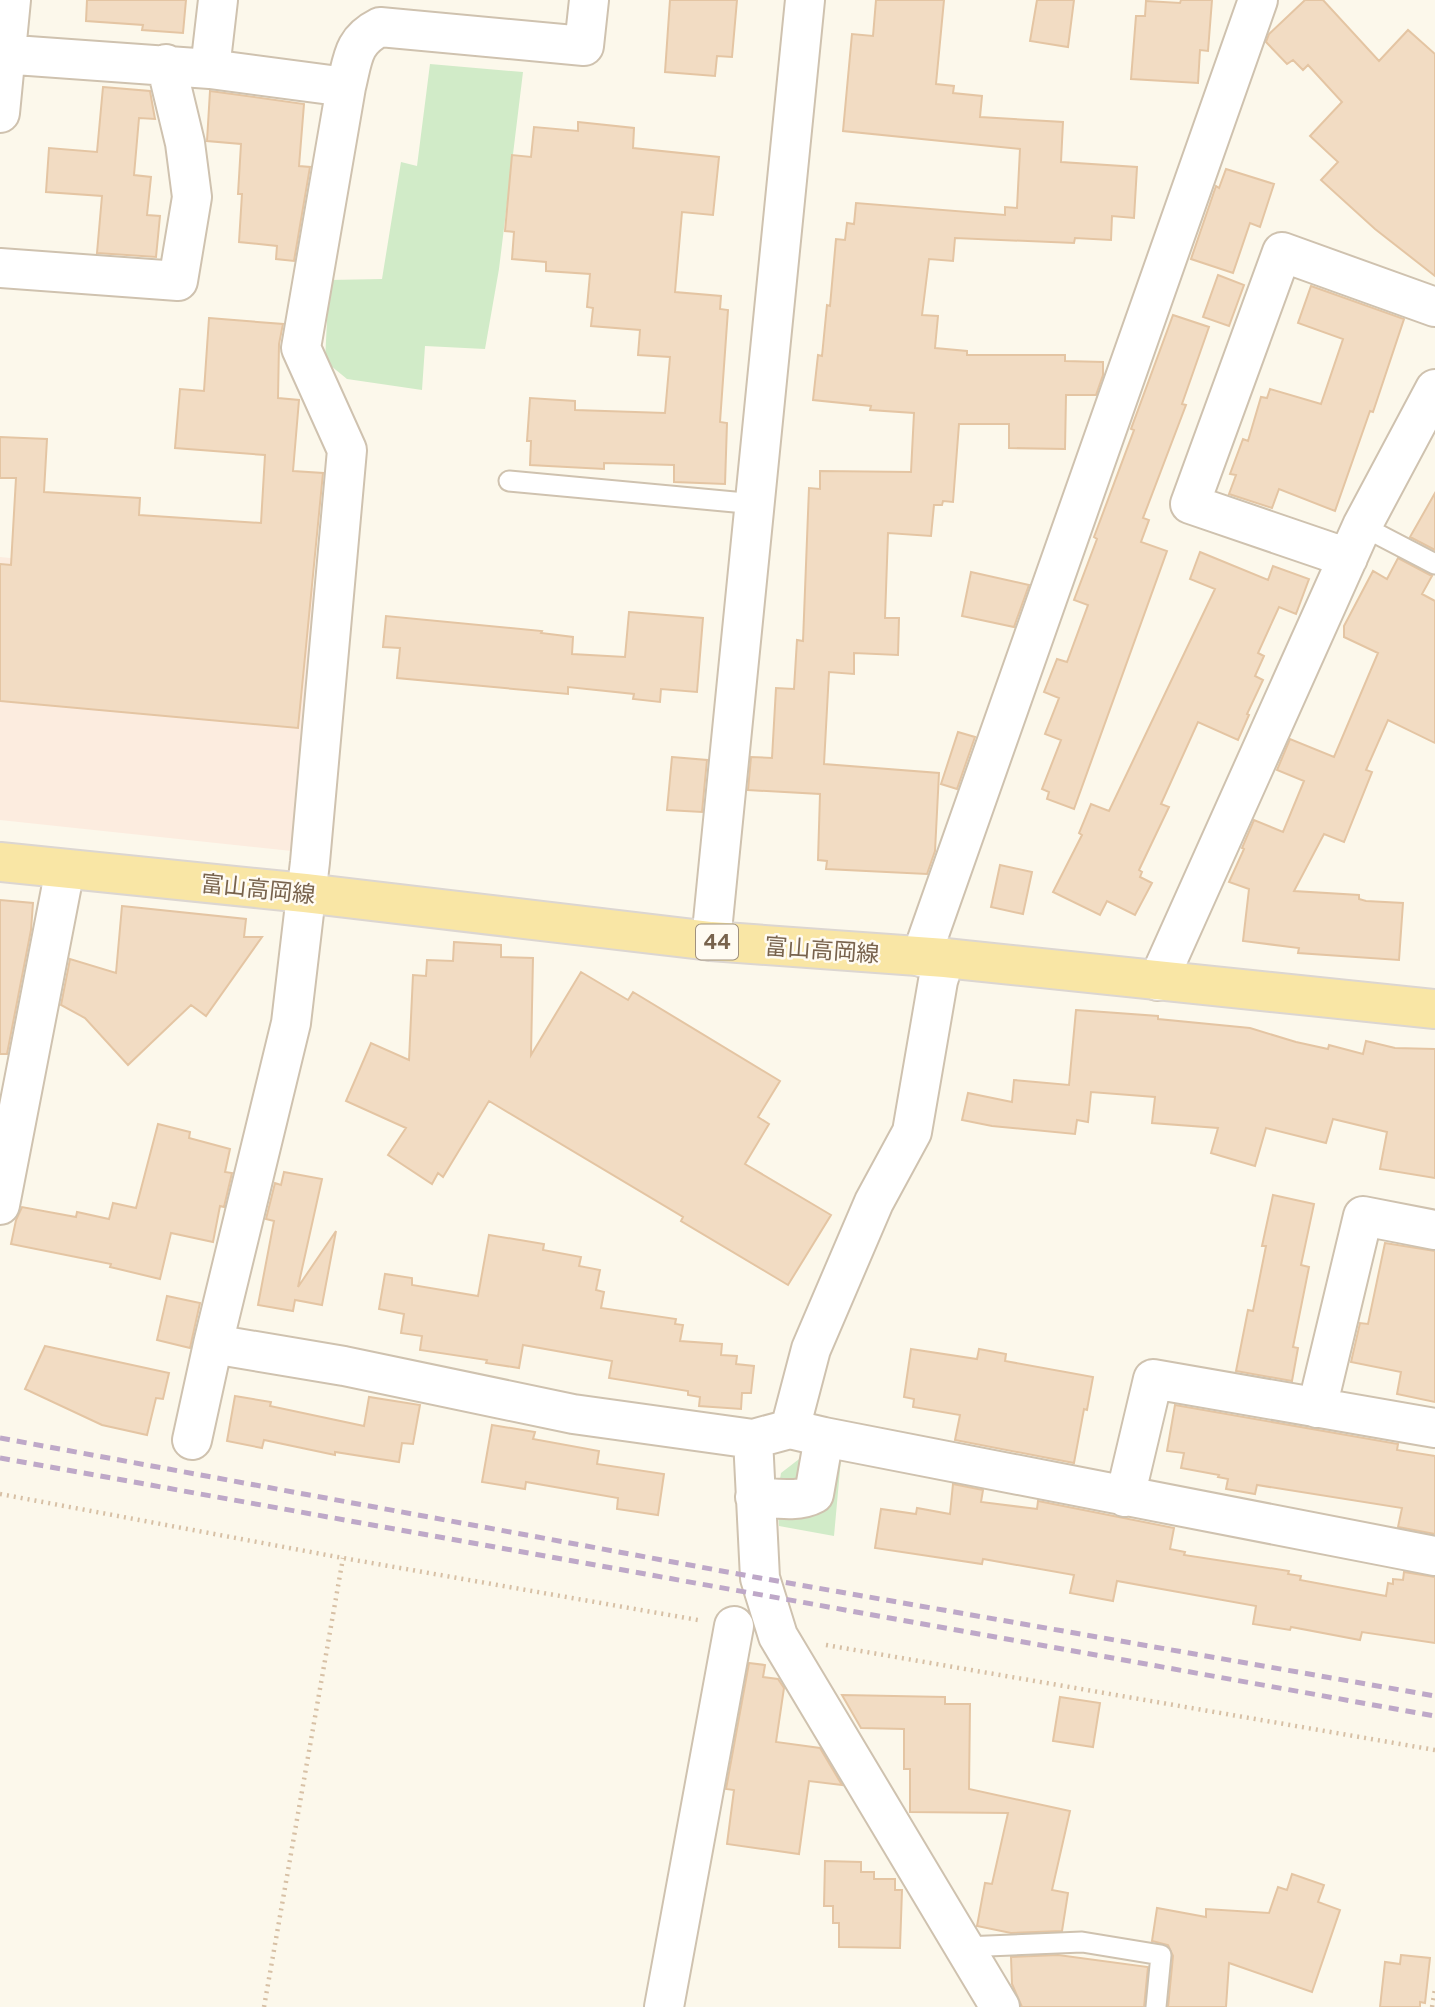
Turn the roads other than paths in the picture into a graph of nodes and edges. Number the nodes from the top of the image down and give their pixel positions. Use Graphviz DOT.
graph roads {
  1 [pos="11,0"];
  2 [pos="218,0"];
  3 [pos="589,0"];
  4 [pos="805,0"];
  5 [pos="1258,0"];
  6 [pos="3,54"];
  7 [pos="166,64"];
  8 [pos="210,69"];
  9 [pos="346,87"];
  10 [pos="0,113"];
  11 [pos="0,268"];
  12 [pos="1435,307"];
  13 [pos="1435,389"];
  14 [pos="509,481"];
  15 [pos="755,504"];
  16 [pos="1355,542"];
  17 [pos="1435,564"];
  18 [pos="0,862"];
  19 [pos="65,869"];
  20 [pos="305,893"];
  21 [pos="711,941"];
  22 [pos="933,958"];
  23 [pos="1158,981"];
  24 [pos="1435,1009"];
  25 [pos="0,1205"];
  26 [pos="1435,1230"];
  27 [pos="213,1344"];
  28 [pos="1317,1408"];
  29 [pos="1435,1428"];
  30 [pos="807,1433"];
  31 [pos="753,1438"];
  32 [pos="192,1440"];
  33 [pos="755,1497"];
  34 [pos="1125,1497"];
  35 [pos="1435,1556"];
  36 [pos="734,1626"];
  37 [pos="964,1947"];
  38 [pos="664,2007"];
  39 [pos="1000,2007"];
  40 [pos="1156,2007"];
  1 -- 6 [label="street"];
  2 -- 8 [label="street"];
  3 -- 9 [label="street"];
  4 -- 15 [label="street"];
  5 -- 22 [label="street"];
  6 -- 7 [label="street"];
  6 -- 10 [label="street"];
  7 -- 8 [label="street"];
  7 -- 11 [label="street"];
  8 -- 9 [label="street"];
  9 -- 20 [label="street"];
  12 -- 16 [label="street"];
  13 -- 16 [label="street"];
  14 -- 15 [label="lane"];
  15 -- 21 [label="street"];
  16 -- 17 [label="lane"];
  16 -- 23 [label="street"];
  18 -- 19 [label="main road, 富山高岡線 / 44"];
  19 -- 20 [label="main road, 富山高岡線 / 44"];
  19 -- 25 [label="street"];
  20 -- 21 [label="main road, 富山高岡線 / 44"];
  20 -- 27 [label="street"];
  21 -- 22 [label="main road, 富山高岡線 / 44"];
  22 -- 23 [label="main road, 富山高岡線 / 44"];
  22 -- 30 [label="street"];
  23 -- 24 [label="main road, 富山高岡線 / 44"];
  26 -- 28 [label="street"];
  27 -- 31 [label="street"];
  27 -- 32 [label="street"];
  28 -- 29 [label="street"];
  28 -- 34 [label="street"];
  30 -- 31 [label="street"];
  30 -- 33 [label="street"];
  30 -- 34 [label="street"];
  31 -- 33 [label="street"];
  33 -- 37 [label="street"];
  34 -- 35 [label="street"];
  36 -- 38 [label="street"];
  37 -- 39 [label="street"];
  37 -- 40 [label="lane"];
}
